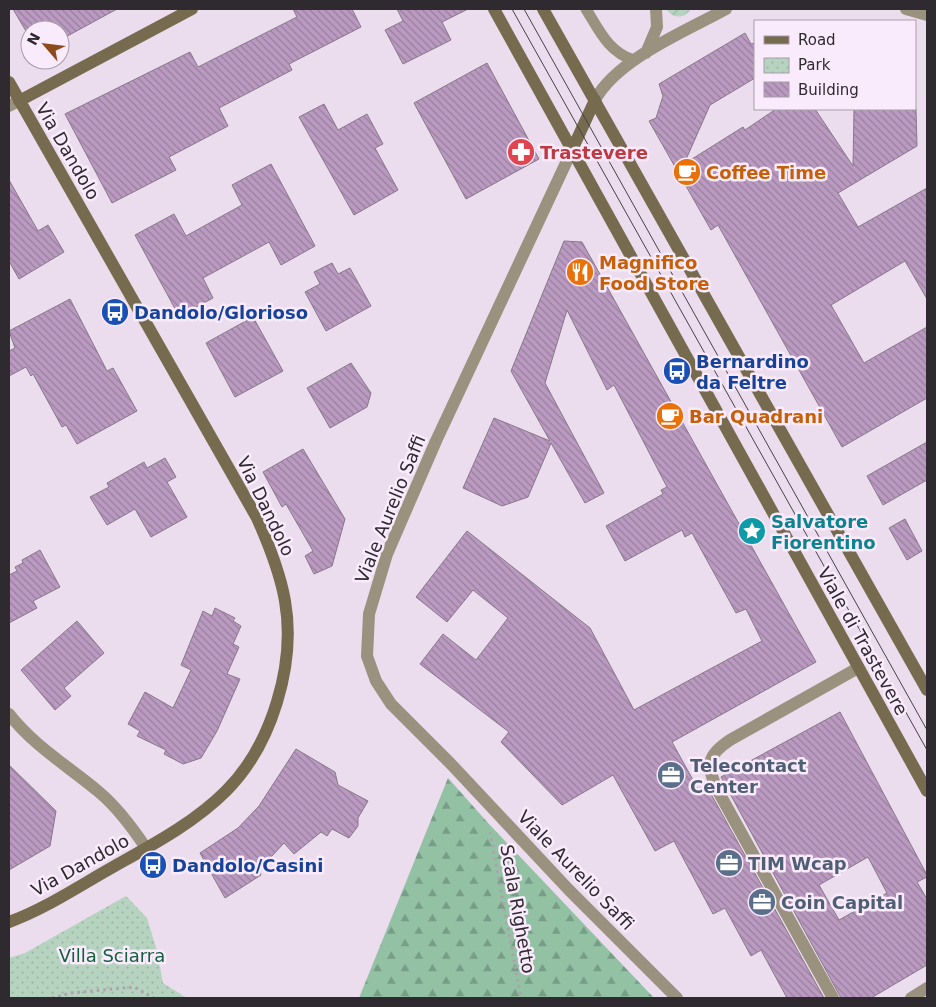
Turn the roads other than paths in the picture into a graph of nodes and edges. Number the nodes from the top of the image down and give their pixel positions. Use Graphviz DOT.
graph roads {
  1 [pos="192,9"];
  2 [pos="494,9"];
  3 [pos="543,9"];
  4 [pos="586,9"];
  5 [pos="656,9"];
  6 [pos="726,9"];
  7 [pos="906,9"];
  8 [pos="924,13"];
  9 [pos="646,53"];
  10 [pos="634,60"];
  11 [pos="9,82"];
  12 [pos="595,100"];
  13 [pos="14,103"];
  14 [pos="572,150"];
  15 [pos="858,668"];
  16 [pos="927,690"];
  17 [pos="9,714"];
  18 [pos="927,791"];
  19 [pos="146,848"];
  20 [pos="9,922"];
  21 [pos="927,988"];
  22 [pos="677,998"];
  23 [pos="833,998"];
  24 [pos="911,998"];
  1 -- 13 [label="main road"];
  2 -- 14 [label="main road, Viale di Trastevere"];
  3 -- 12 [label="main road, Viale di Trastevere"];
  4 -- 10 [label="lane"];
  5 -- 9 [label="street"];
  6 -- 9 [label="street"];
  7 -- 8 [label="street"];
  9 -- 10 [label="street"];
  10 -- 12 [label="street"];
  11 -- 13 [label="main road, Via Dandolo"];
  12 -- 14 [label="main road"];
  12 -- 16 [label="main road, Viale di Trastevere"];
  13 -- 19 [label="main road, Via Dandolo"];
  14 -- 15 [label="main road, Viale di Trastevere"];
  14 -- 22 [label="street, Viale Aurelio Saffi"];
  15 -- 18 [label="main road, Viale di Trastevere"];
  15 -- 23 [label="street"];
  17 -- 19 [label="street"];
  19 -- 20 [label="main road, Via Dandolo"];
  21 -- 24 [label="street"];
}
